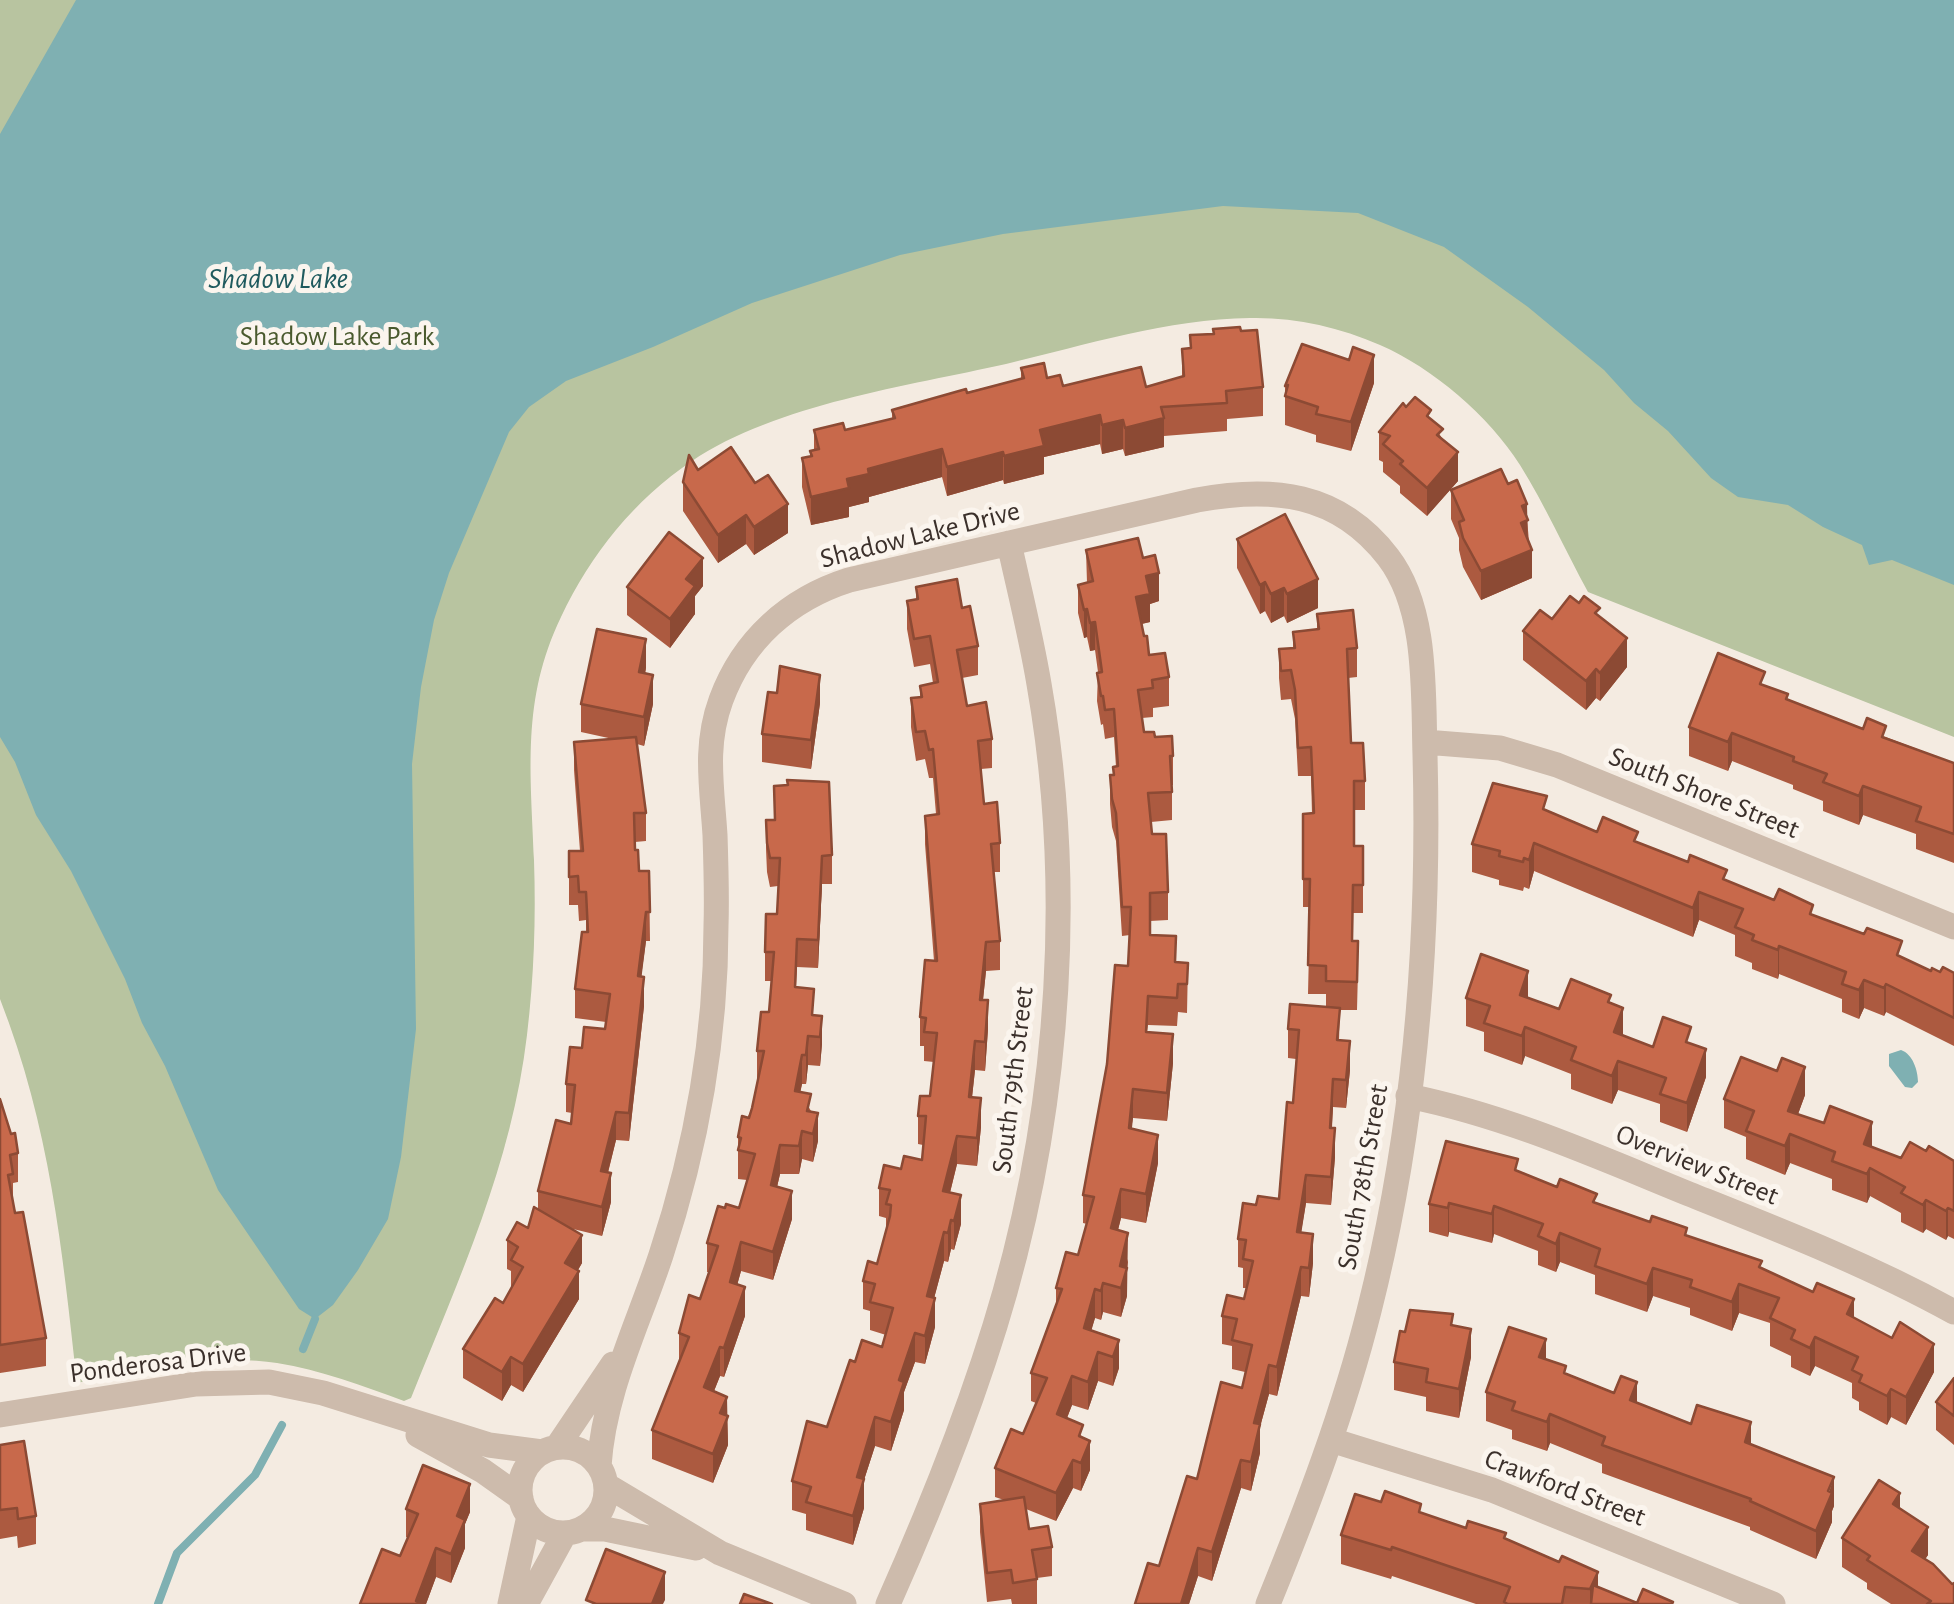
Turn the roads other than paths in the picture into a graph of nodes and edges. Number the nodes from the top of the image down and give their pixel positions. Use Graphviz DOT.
graph roads {
  1 [pos="1008,543"];
  2 [pos="1424,742"];
  3 [pos="1954,928"];
  4 [pos="1408,1096"];
  5 [pos="1954,1312"];
  6 [pos="628,1344"];
  7 [pos="379,1412"];
  8 [pos="0,1414"];
  9 [pos="1332,1440"];
  10 [pos="550,1450"];
  11 [pos="603,1475"];
  12 [pos="525,1507"];
  13 [pos="574,1531"];
  14 [pos="720,1553"];
  15 [pos="510,1604"];
  16 [pos="526,1604"];
  17 [pos="844,1604"];
  18 [pos="888,1604"];
  19 [pos="1268,1604"];
  20 [pos="1772,1604"];
  1 -- 2 [label="street, Shadow Lake Drive"];
  1 -- 6 [label="street, Shadow Lake Drive"];
  1 -- 18 [label="street, South 79th Street"];
  2 -- 3 [label="street, South Shore Street"];
  2 -- 4 [label="street, South 78th Street"];
  4 -- 5 [label="street, Overview Street"];
  4 -- 9 [label="street, South 78th Street"];
  6 -- 10 [label="street, Shadow Lake Drive"];
  6 -- 11 [label="street, Shadow Lake Drive"];
  7 -- 8 [label="street, Ponderosa Drive"];
  7 -- 10 [label="street, Ponderosa Drive"];
  7 -- 12 [label="street, Ponderosa Drive"];
  9 -- 19 [label="street, South 78th Street"];
  9 -- 20 [label="street, Crawford Street"];
  10 -- 11 [label="street"];
  10 -- 12 [label="street"];
  11 -- 13 [label="street"];
  11 -- 14 [label="street"];
  12 -- 13 [label="street"];
  12 -- 15 [label="street"];
  13 -- 14 [label="street"];
  13 -- 16 [label="street"];
  14 -- 17 [label="street"];
}
